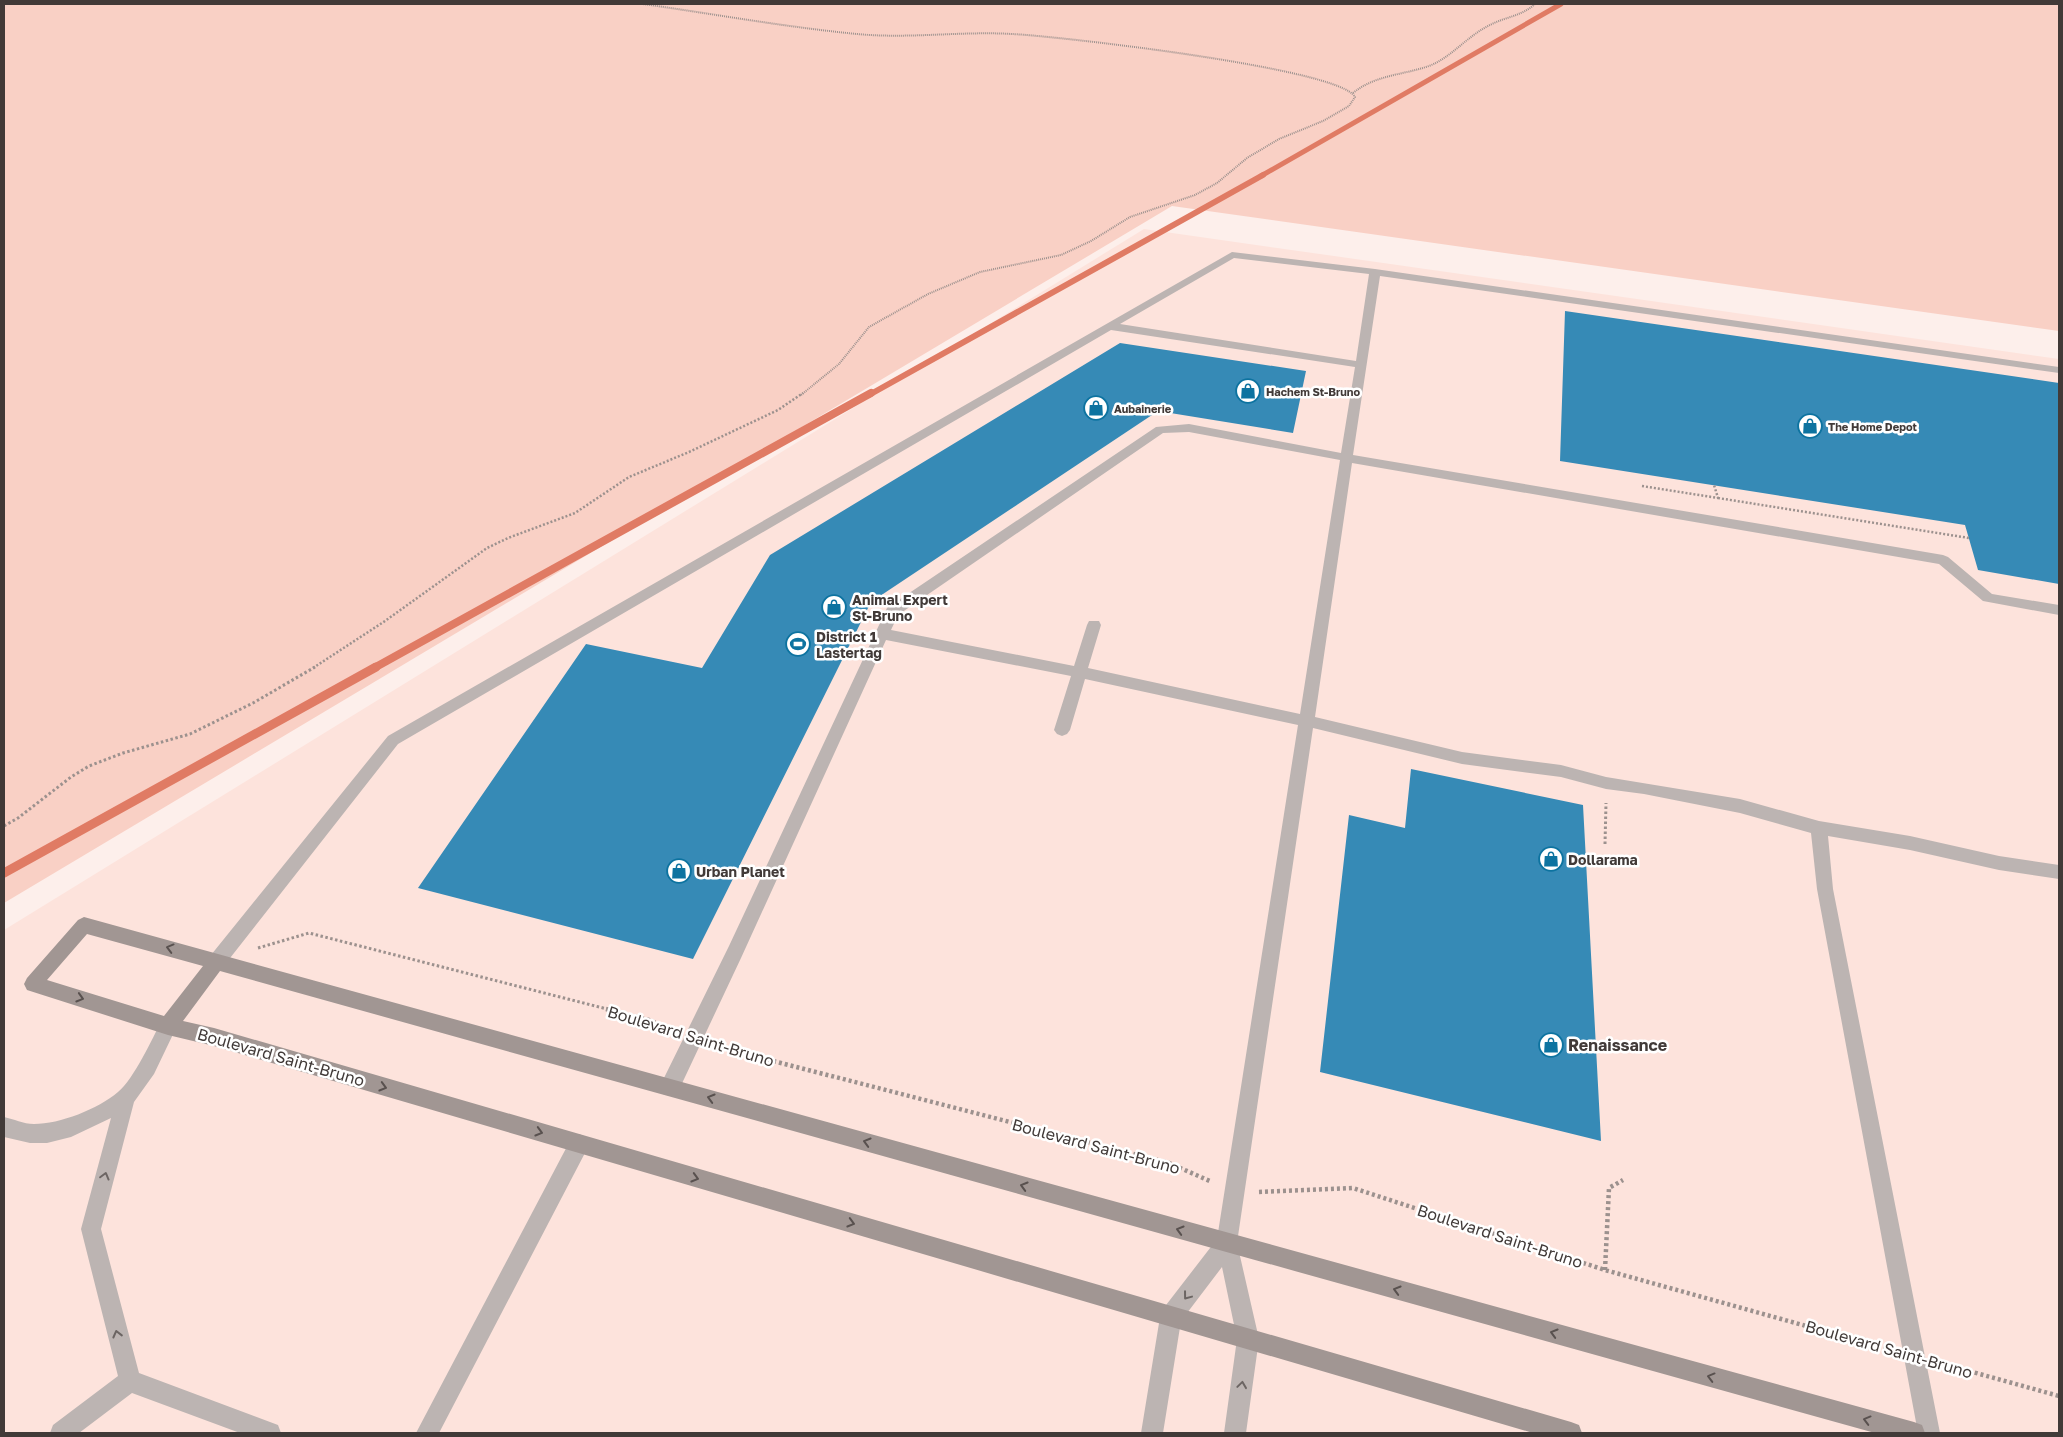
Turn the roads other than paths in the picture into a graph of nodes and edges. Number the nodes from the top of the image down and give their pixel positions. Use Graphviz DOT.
graph roads {
  1 [pos="1375,272"];
  2 [pos="1109,326"];
  3 [pos="1361,366"];
  4 [pos="2059,370"];
  5 [pos="1347,457"];
  6 [pos="2059,610"];
  7 [pos="1094,626"];
  8 [pos="882,634"];
  9 [pos="1079,672"];
  10 [pos="1308,721"];
  11 [pos="1062,730"];
  12 [pos="1819,828"];
  13 [pos="2059,872"];
  14 [pos="217,961"];
  15 [pos="168,1026"];
  16 [pos="670,1087"];
  17 [pos="126,1098"];
  18 [pos="4,1127"];
  19 [pos="578,1144"];
  20 [pos="1228,1243"];
  21 [pos="1171,1317"];
  22 [pos="1248,1339"];
  23 [pos="130,1381"];
  24 [pos="61,1433"];
  25 [pos="270,1433"];
  26 [pos="427,1433"];
  27 [pos="1152,1433"];
  28 [pos="1235,1433"];
  29 [pos="1571,1433"];
  30 [pos="1914,1433"];
  31 [pos="1928,1433"];
  1 -- 2 [label="lane"];
  1 -- 3 [label="lane"];
  1 -- 4 [label="lane"];
  2 -- 3 [label="lane"];
  2 -- 14 [label="lane"];
  3 -- 5 [label="lane"];
  5 -- 6 [label="lane"];
  5 -- 8 [label="lane"];
  5 -- 10 [label="lane"];
  7 -- 9 [label="lane"];
  8 -- 9 [label="lane"];
  8 -- 16 [label="lane"];
  9 -- 10 [label="lane"];
  9 -- 11 [label="lane"];
  10 -- 12 [label="lane"];
  10 -- 20 [label="lane"];
  12 -- 13 [label="lane"];
  12 -- 31 [label="lane"];
  14 -- 15 [label="street"];
  14 -- 15 [label="street, Boulevard Saint-Bruno, one-way"];
  14 -- 16 [label="street, Boulevard Saint-Bruno"];
  15 -- 17 [label="lane"];
  15 -- 19 [label="street, Boulevard Saint-Bruno, one-way"];
  20 -- 16 [label="street, Boulevard Saint-Bruno, one-way"];
  17 -- 18 [label="lane"];
  23 -- 17 [label="lane, one-way"];
  19 -- 21 [label="street, Boulevard Saint-Bruno, one-way"];
  19 -- 26 [label="lane"];
  20 -- 21 [label="lane, one-way"];
  20 -- 22 [label="lane"];
  30 -- 20 [label="street, Boulevard Saint-Bruno, one-way"];
  21 -- 22 [label="street, Boulevard Saint-Bruno"];
  21 -- 27 [label="lane"];
  28 -- 22 [label="lane, one-way"];
  22 -- 29 [label="street, Boulevard Saint-Bruno"];
  23 -- 24 [label="lane"];
  23 -- 25 [label="lane"];
}
